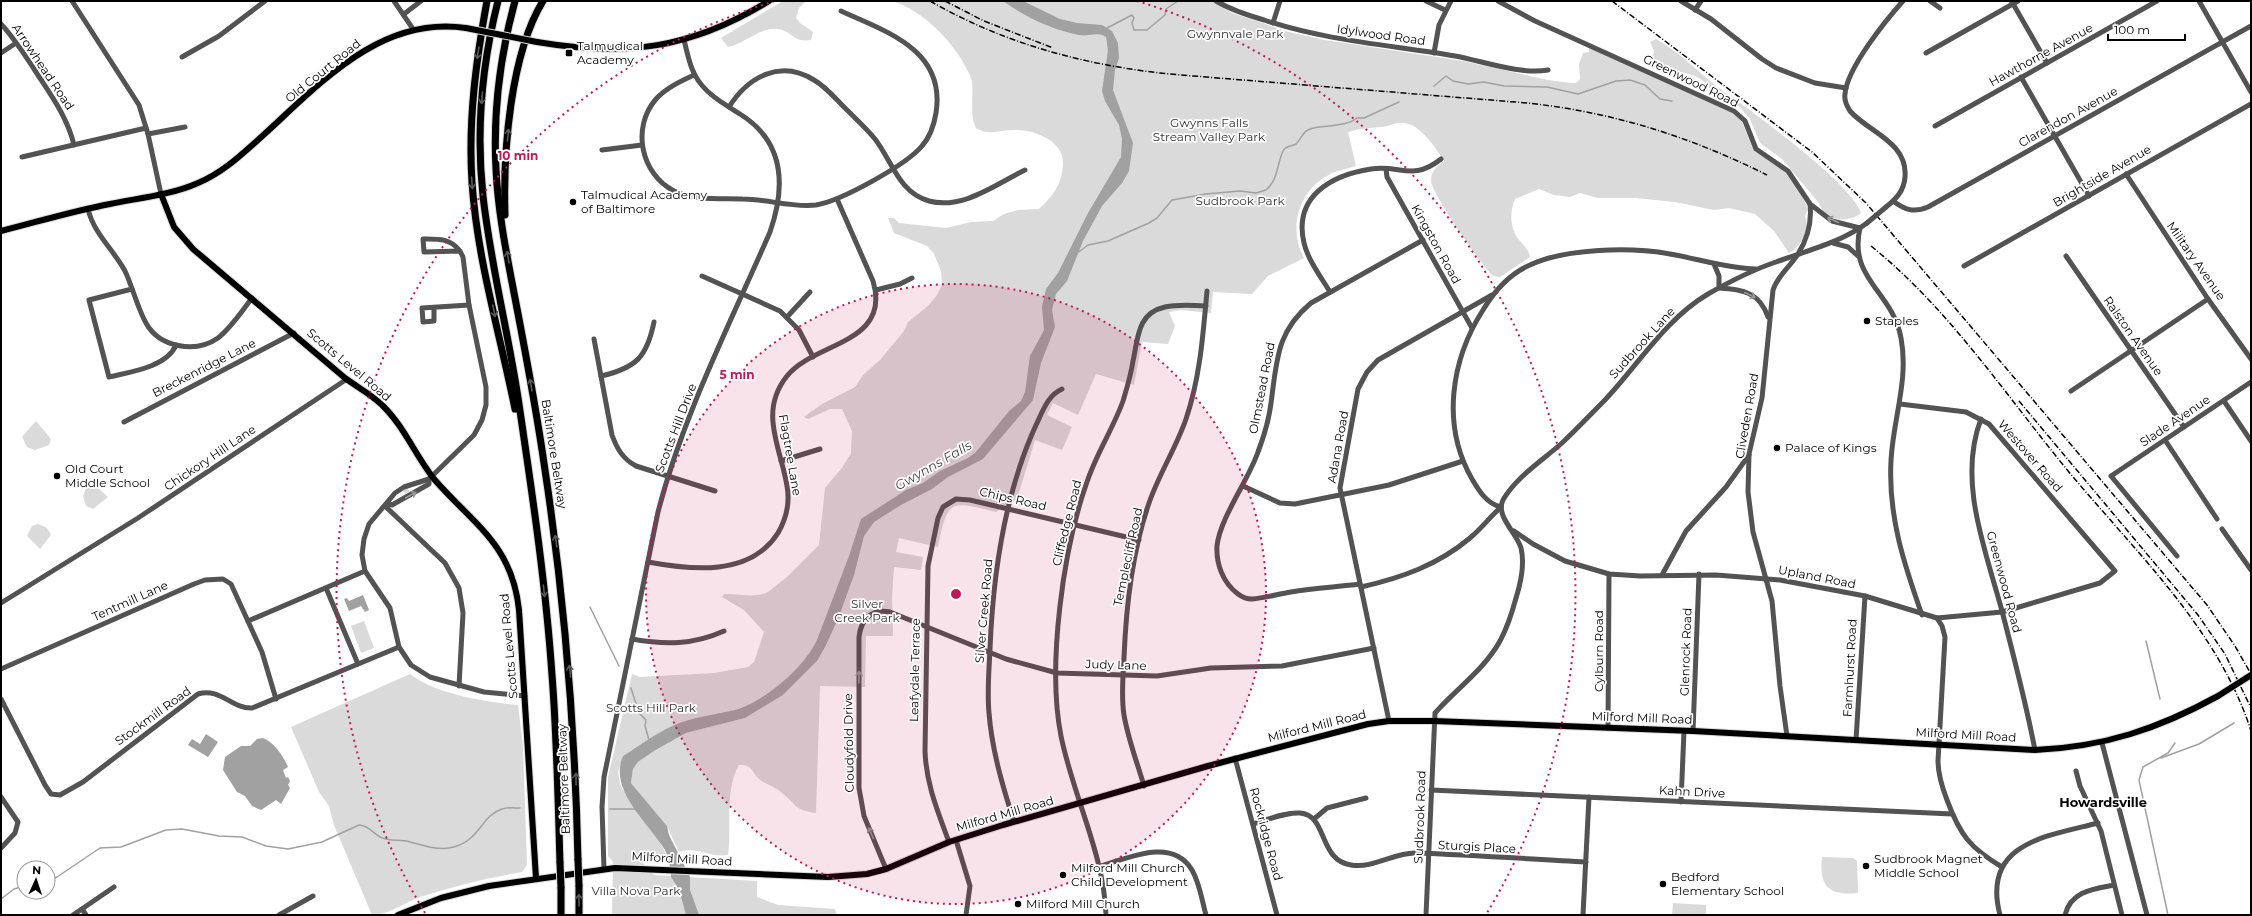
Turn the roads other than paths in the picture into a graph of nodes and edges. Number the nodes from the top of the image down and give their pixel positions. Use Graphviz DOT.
graph roads {
  1 [pos="72,1"];
  2 [pos="266,1"];
  3 [pos="394,1"];
  4 [pos="421,1"];
  5 [pos="487,1"];
  6 [pos="498,1"];
  7 [pos="514,1"];
  8 [pos="543,1"];
  9 [pos="769,1"];
  10 [pos="1216,1"];
  11 [pos="1280,1"];
  12 [pos="1426,1"];
  13 [pos="1450,1"];
  14 [pos="1498,1"];
  15 [pos="1681,1"];
  16 [pos="1702,1"];
  17 [pos="1904,1"];
  18 [pos="1930,1"];
  19 [pos="2157,1"];
  20 [pos="2199,1"];
  21 [pos="2014,2"];
  22 [pos="1940,8"];
  23 [pos="1445,10"];
  24 [pos="1696,10"];
  25 [pos="841,11"];
  26 [pos="404,14"];
  27 [pos="1273,23"];
  28 [pos="1,24"];
  29 [pos="2251,26"];
  30 [pos="413,29"];
  31 [pos="684,40"];
  32 [pos="2222,42"];
  33 [pos="16,43"];
  34 [pos="1,53"];
  35 [pos="1434,53"];
  36 [pos="1926,53"];
  37 [pos="182,57"];
  38 [pos="2047,63"];
  39 [pos="1548,70"];
  40 [pos="694,75"];
  41 [pos="2021,77"];
  42 [pos="1846,88"];
  43 [pos="2251,92"];
  44 [pos="2251,104"];
  45 [pos="729,107"];
  46 [pos="1935,126"];
  47 [pos="185,127"];
  48 [pos="146,128"];
  49 [pos="148,134"];
  50 [pos="2055,136"];
  51 [pos="74,145"];
  52 [pos="642,145"];
  53 [pos="602,150"];
  54 [pos="22,157"];
  55 [pos="1441,159"];
  56 [pos="893,169"];
  57 [pos="1386,169"];
  58 [pos="1025,170"];
  59 [pos="2126,174"];
  60 [pos="162,194"];
  61 [pos="2089,196"];
  62 [pos="837,199"];
  63 [pos="1893,201"];
  64 [pos="778,203"];
  65 [pos="1810,204"];
  66 [pos="88,209"];
  67 [pos="1860,228"];
  68 [pos="1,232"];
  69 [pos="1422,240"];
  70 [pos="1833,243"];
  71 [pos="505,244"];
  72 [pos="460,251"];
  73 [pos="1798,255"];
  74 [pos="1858,256"];
  75 [pos="2066,256"];
  76 [pos="1714,264"];
  77 [pos="1964,266"];
  78 [pos="1757,269"];
  79 [pos="702,276"];
  80 [pos="912,278"];
  81 [pos="132,288"];
  82 [pos="1719,288"];
  83 [pos="876,290"];
  84 [pos="1207,291"];
  85 [pos="810,292"];
  86 [pos="1330,292"];
  87 [pos="1494,293"];
  88 [pos="743,294"];
  89 [pos="252,298"];
  90 [pos="2208,299"];
  91 [pos="469,305"];
  92 [pos="1206,306"];
  93 [pos="434,308"];
  94 [pos="1463,312"];
  95 [pos="788,317"];
  96 [pos="1768,319"];
  97 [pos="654,322"];
  98 [pos="1472,328"];
  99 [pos="294,333"];
  100 [pos="594,339"];
  101 [pos="176,345"];
  102 [pos="2131,351"];
  103 [pos="813,357"];
  104 [pos="2251,359"];
  105 [pos="601,376"];
  106 [pos="347,379"];
  107 [pos="2251,382"];
  108 [pos="1062,389"];
  109 [pos="2071,391"];
  110 [pos="2224,400"];
  111 [pos="1900,404"];
  112 [pos="1981,419"];
  113 [pos="124,422"];
  114 [pos="2184,427"];
  115 [pos="2164,440"];
  116 [pos="2251,442"];
  117 [pos="820,449"];
  118 [pos="1749,454"];
  119 [pos="781,461"];
  120 [pos="1463,461"];
  121 [pos="528,470"];
  122 [pos="431,477"];
  123 [pos="667,477"];
  124 [pos="416,482"];
  125 [pos="1243,486"];
  126 [pos="715,490"];
  127 [pos="1341,494"];
  128 [pos="392,495"];
  129 [pos="951,501"];
  130 [pos="386,505"];
  131 [pos="1501,507"];
  132 [pos="1008,509"];
  133 [pos="2217,518"];
  134 [pos="1075,525"];
  135 [pos="2222,529"];
  136 [pos="1513,531"];
  137 [pos="1139,540"];
  138 [pos="1532,544"];
  139 [pos="1522,552"];
  140 [pos="2177,556"];
  141 [pos="648,562"];
  142 [pos="2251,570"];
  143 [pos="365,571"];
  144 [pos="2115,571"];
  145 [pos="1609,574"];
  146 [pos="1699,574"];
  147 [pos="1662,575"];
  148 [pos="1767,578"];
  149 [pos="1360,586"];
  150 [pos="326,588"];
  151 [pos="1865,596"];
  152 [pos="1,603"];
  153 [pos="2002,612"];
  154 [pos="869,615"];
  155 [pos="1922,615"];
  156 [pos="1937,618"];
  157 [pos="248,621"];
  158 [pos="926,627"];
  159 [pos="724,631"];
  160 [pos="632,639"];
  161 [pos="399,647"];
  162 [pos="1374,648"];
  163 [pos="990,652"];
  164 [pos="358,664"];
  165 [pos="1,669"];
  166 [pos="1057,673"];
  167 [pos="2251,675"];
  168 [pos="1123,676"];
  169 [pos="459,686"];
  170 [pos="525,696"];
  171 [pos="1,699"];
  172 [pos="276,699"];
  173 [pos="1434,720"];
  174 [pos="1389,721"];
  175 [pos="1608,728"];
  176 [pos="1684,731"];
  177 [pos="1693,731"];
  178 [pos="1787,736"];
  179 [pos="1856,740"];
  180 [pos="2102,743"];
  181 [pos="1939,745"];
  182 [pos="2036,750"];
  183 [pos="1235,758"];
  184 [pos="2076,771"];
  185 [pos="1144,786"];
  186 [pos="1431,790"];
  187 [pos="1,797"];
  188 [pos="1589,797"];
  189 [pos="1366,798"];
  190 [pos="1680,802"];
  191 [pos="1080,804"];
  192 [pos="1952,814"];
  193 [pos="1314,819"];
  194 [pos="1014,822"];
  195 [pos="2098,823"];
  196 [pos="1253,824"];
  197 [pos="956,840"];
  198 [pos="949,842"];
  199 [pos="2,845"];
  200 [pos="1428,854"];
  201 [pos="1586,862"];
  202 [pos="1098,867"];
  203 [pos="2002,867"];
  204 [pos="604,869"];
  205 [pos="886,869"];
  206 [pos="536,878"];
  207 [pos="2114,884"];
  208 [pos="114,887"];
  209 [pos="313,896"];
  210 [pos="82,909"];
  211 [pos="73,915"];
  212 [pos="86,915"];
  213 [pos="280,915"];
  214 [pos="398,915"];
  215 [pos="561,915"];
  216 [pos="579,915"];
  217 [pos="966,915"];
  218 [pos="1106,915"];
  219 [pos="1206,915"];
  220 [pos="1277,915"];
  221 [pos="1426,915"];
  222 [pos="1583,915"];
  223 [pos="2000,915"];
  224 [pos="2065,915"];
  225 [pos="2122,915"];
  226 [pos="2147,915"];
  1 -- 48 [label="street, Scotts Level Road"];
  2 -- 37 [label="street"];
  3 -- 26 [label="street"];
  4 -- 26 [label="street"];
  5 -- 121 [label="highway, one-way"];
  6 -- 121 [label="highway, Baltimore Beltway, one-way"];
  7 -- 71 [label="highway, Baltimore Beltway"];
  71 -- 8 [label="highway, one-way"];
  9 -- 31 [label="main road, Old Court Road"];
  10 -- 27 [label="street, Idylwood Road"];
  11 -- 27 [label="street"];
  12 -- 23 [label="street"];
  13 -- 23 [label="street"];
  14 -- 65 [label="street, Greenwood Road"];
  15 -- 24 [label="street"];
  16 -- 24 [label="street"];
  17 -- 42 [label="street"];
  18 -- 22 [label="street"];
  19 -- 38 [label="street, Hawthorne Avenue"];
  20 -- 32 [label="street"];
  21 -- 36 [label="street"];
  21 -- 38 [label="street"];
  23 -- 35 [label="street"];
  24 -- 42 [label="street"];
  25 -- 56 [label="street"];
  26 -- 30 [label="street"];
  27 -- 35 [label="street, Idylwood Road"];
  28 -- 33 [label="street, Arrowhead Road"];
  29 -- 32 [label="street, Clarendon Avenue"];
  30 -- 31 [label="main road, Old Court Road, bridge"];
  30 -- 60 [label="main road, Old Court Road"];
  31 -- 40 [label="street, Scotts Hill Drive"];
  32 -- 43 [label="street"];
  32 -- 50 [label="street, Clarendon Avenue"];
  33 -- 34 [label="street"];
  33 -- 51 [label="street, Arrowhead Road"];
  35 -- 39 [label="street, Idylwood Road"];
  38 -- 41 [label="street, Hawthorne Avenue"];
  40 -- 45 [label="street, Scotts Hill Drive"];
  40 -- 52 [label="street"];
  41 -- 46 [label="street, Hawthorne Avenue"];
  41 -- 50 [label="street"];
  42 -- 63 [label="street, Sudbrook Lane"];
  44 -- 59 [label="street, Brightside Avenue"];
  45 -- 56 [label="street"];
  45 -- 64 [label="street, Scotts Hill Drive"];
  47 -- 49 [label="street"];
  48 -- 49 [label="street, Scotts Level Road"];
  48 -- 51 [label="street"];
  49 -- 60 [label="street, Scotts Level Road"];
  50 -- 61 [label="street"];
  50 -- 63 [label="street, Clarendon Avenue"];
  51 -- 54 [label="street"];
  52 -- 53 [label="street"];
  52 -- 64 [label="street"];
  55 -- 57 [label="street"];
  56 -- 58 [label="street"];
  56 -- 62 [label="street"];
  57 -- 69 [label="street, Kingston Road"];
  57 -- 86 [label="street"];
  59 -- 61 [label="street, Brightside Avenue"];
  59 -- 90 [label="street, Military Avenue"];
  60 -- 66 [label="main road, Old Court Road"];
  60 -- 89 [label="main road, Scotts Level Road"];
  61 -- 77 [label="street, Brightside Avenue"];
  62 -- 64 [label="street"];
  62 -- 83 [label="street, Flagtree Lane"];
  63 -- 67 [label="street, Sudbrook Lane, bridge"];
  64 -- 88 [label="street, Scotts Hill Drive"];
  67 -- 65 [label="street, Greenwood Road, one-way"];
  65 -- 73 [label="street, Cliveden Road"];
  66 -- 68 [label="main road, Old Court Road"];
  66 -- 81 [label="street"];
  67 -- 70 [label="street, Sudbrook Lane"];
  67 -- 74 [label="street"];
  69 -- 86 [label="street, Olmstead Road"];
  69 -- 94 [label="street, Kingston Road"];
  70 -- 73 [label="street, Sudbrook Lane"];
  70 -- 74 [label="street"];
  216 -- 71 [label="highway, Baltimore Beltway, one-way, bridge"];
  72 -- 72 [label="street"];
  72 -- 91 [label="street"];
  73 -- 78 [label="street, Sudbrook Lane"];
  73 -- 96 [label="street, Cliveden Road"];
  74 -- 111 [label="street"];
  75 -- 102 [label="street, Ralston Avenue"];
  76 -- 78 [label="street"];
  76 -- 82 [label="street"];
  76 -- 87 [label="street"];
  78 -- 82 [label="street, Sudbrook Lane"];
  79 -- 88 [label="street"];
  80 -- 83 [label="street"];
  81 -- 101 [label="street"];
  81 -- 101 [label="street"];
  82 -- 96 [label="street, one-way"];
  82 -- 131 [label="street, Sudbrook Lane"];
  83 -- 103 [label="street, Flagtree Lane"];
  84 -- 92 [label="street, Templecliff Road"];
  85 -- 95 [label="street"];
  86 -- 125 [label="street, Olmstead Road"];
  87 -- 94 [label="street, Adana Road"];
  87 -- 98 [label="street"];
  88 -- 95 [label="street"];
  88 -- 123 [label="street, Scotts Hill Drive"];
  89 -- 99 [label="main road, Scotts Level Road"];
  89 -- 101 [label="street"];
  90 -- 102 [label="street"];
  90 -- 104 [label="street, Military Avenue"];
  91 -- 93 [label="street"];
  91 -- 122 [label="street"];
  92 -- 134 [label="street, Cliffedge Road"];
  92 -- 137 [label="street, Templecliff Road"];
  94 -- 98 [label="street, Kingston Road"];
  94 -- 127 [label="street, Adana Road"];
  95 -- 103 [label="street"];
  96 -- 118 [label="street, Cliveden Road"];
  97 -- 105 [label="street"];
  98 -- 120 [label="street"];
  99 -- 106 [label="main road, Scotts Level Road"];
  99 -- 113 [label="street, Breckenridge Lane"];
  100 -- 105 [label="street"];
  102 -- 109 [label="street"];
  102 -- 114 [label="street, Ralston Avenue"];
  103 -- 119 [label="street, Flagtree Lane"];
  105 -- 123 [label="street"];
  106 -- 122 [label="main road, Scotts Level Road"];
  106 -- 152 [label="street, Chickory Hill Lane"];
  107 -- 110 [label="street, Slade Avenue"];
  108 -- 132 [label="street, Silver Creek Road"];
  110 -- 114 [label="street, Slade Avenue"];
  110 -- 116 [label="street"];
  111 -- 112 [label="street, Westover Road"];
  111 -- 155 [label="street"];
  112 -- 144 [label="street, Westover Road"];
  112 -- 153 [label="street, Greenwood Road"];
  114 -- 115 [label="street, Slade Avenue"];
  115 -- 133 [label="street"];
  115 -- 140 [label="street, Slade Avenue"];
  117 -- 119 [label="street"];
  118 -- 147 [label="street"];
  118 -- 148 [label="street, Cliveden Road"];
  119 -- 141 [label="street, Flagtree Lane"];
  120 -- 127 [label="street"];
  120 -- 131 [label="street"];
  121 -- 215 [label="highway, Baltimore Beltway, one-way, bridge"];
  122 -- 124 [label="street"];
  130 -- 122 [label="street, one-way"];
  122 -- 170 [label="main road, Scotts Level Road"];
  123 -- 126 [label="street"];
  123 -- 141 [label="street, Scotts Hill Drive"];
  124 -- 128 [label="street"];
  124 -- 128 [label="street"];
  125 -- 127 [label="street"];
  125 -- 149 [label="street, Olmstead Road"];
  127 -- 149 [label="street, Adana Road"];
  128 -- 130 [label="street"];
  129 -- 132 [label="street, Chips Road"];
  129 -- 158 [label="street, Leafydale Terrace"];
  130 -- 143 [label="street"];
  130 -- 169 [label="street"];
  131 -- 136 [label="street"];
  131 -- 149 [label="street"];
  132 -- 134 [label="street, Chips Road"];
  132 -- 163 [label="street, Silver Creek Road"];
  134 -- 137 [label="street, Chips Road"];
  134 -- 166 [label="street, Cliffedge Road"];
  135 -- 142 [label="street"];
  136 -- 138 [label="street, Upland Road"];
  136 -- 139 [label="street"];
  137 -- 168 [label="street, Templecliff Road"];
  138 -- 139 [label="street"];
  138 -- 145 [label="street, Upland Road"];
  139 -- 173 [label="street"];
  141 -- 160 [label="street, Scotts Hill Drive"];
  143 -- 150 [label="street"];
  143 -- 161 [label="street"];
  144 -- 153 [label="street, Upland Road"];
  145 -- 147 [label="street, Upland Road"];
  145 -- 175 [label="street, Cylburn Road"];
  146 -- 147 [label="street, Upland Road"];
  146 -- 148 [label="street, Upland Road"];
  146 -- 177 [label="street, Glenrock Road"];
  148 -- 151 [label="street, Upland Road"];
  148 -- 178 [label="street, Cliveden Road"];
  149 -- 162 [label="street, Adana Road"];
  150 -- 157 [label="street"];
  150 -- 164 [label="street"];
  151 -- 155 [label="street, Upland Road"];
  151 -- 179 [label="street, Farmhurst Road"];
  153 -- 156 [label="street, Upland Road"];
  153 -- 182 [label="street, Greenwood Road"];
  154 -- 158 [label="street, Judy Lane"];
  205 -- 154 [label="street, Cloudyfold Drive, one-way"];
  155 -- 156 [label="street, Upland Road"];
  156 -- 181 [label="street"];
  157 -- 165 [label="street, Tentmill Lane"];
  157 -- 172 [label="street, Tentmill Lane"];
  158 -- 163 [label="street, Judy Lane"];
  158 -- 198 [label="street, Leafydale Terrace"];
  159 -- 160 [label="street"];
  160 -- 204 [label="street, Scotts Hill Drive"];
  161 -- 164 [label="street, Stockmill Road"];
  161 -- 169 [label="street"];
  162 -- 168 [label="street, Judy Lane"];
  162 -- 174 [label="street, Adana Road"];
  163 -- 166 [label="street, Judy Lane"];
  163 -- 194 [label="street, Silver Creek Road"];
  164 -- 172 [label="street, Stockmill Road"];
  166 -- 168 [label="street, Judy Lane"];
  166 -- 191 [label="street, Cliffedge Road"];
  167 -- 180 [label="main road, Milford Mill Road, bridge"];
  168 -- 185 [label="street, Templecliff Road"];
  169 -- 170 [label="street"];
  170 -- 206 [label="main road, Scotts Level Road"];
  171 -- 172 [label="street, Stockmill Road"];
  173 -- 174 [label="main road, Milford Mill Road"];
  173 -- 175 [label="main road, Milford Mill Road"];
  173 -- 186 [label="street, Sudbrook Road"];
  174 -- 183 [label="main road, Milford Mill Road"];
  175 -- 176 [label="main road, Milford Mill Road"];
  176 -- 177 [label="main road, Milford Mill Road"];
  176 -- 190 [label="street"];
  177 -- 178 [label="main road, Milford Mill Road"];
  178 -- 179 [label="main road, Milford Mill Road"];
  179 -- 181 [label="main road, Milford Mill Road"];
  180 -- 182 [label="main road, Milford Mill Road"];
  180 -- 226 [label="street"];
  181 -- 182 [label="main road, Milford Mill Road"];
  181 -- 192 [label="street"];
  183 -- 185 [label="main road, Milford Mill Road"];
  183 -- 196 [label="street, Rockridge Road"];
  184 -- 195 [label="street"];
  185 -- 191 [label="main road, Milford Mill Road"];
  186 -- 188 [label="street, Kahn Drive"];
  186 -- 200 [label="street, Sudbrook Road"];
  187 -- 199 [label="street"];
  188 -- 190 [label="street, Kahn Drive"];
  188 -- 201 [label="street"];
  189 -- 193 [label="street"];
  190 -- 192 [label="street, Kahn Drive"];
  191 -- 194 [label="main road, Milford Mill Road"];
  191 -- 202 [label="street, Cliffedge Road"];
  192 -- 203 [label="street"];
  193 -- 196 [label="street"];
  193 -- 200 [label="street, Sturgis Place"];
  194 -- 197 [label="main road, Milford Mill Road"];
  195 -- 203 [label="street"];
  195 -- 207 [label="street"];
  196 -- 220 [label="street, Rockridge Road"];
  197 -- 198 [label="main road, Milford Mill Road"];
  197 -- 217 [label="street"];
  198 -- 205 [label="main road, Milford Mill Road"];
  200 -- 201 [label="street, Sturgis Place"];
  200 -- 221 [label="street, Sudbrook Road"];
  201 -- 222 [label="street"];
  202 -- 218 [label="street, Cliffedge Road"];
  202 -- 219 [label="street"];
  203 -- 223 [label="street"];
  204 -- 205 [label="main road, Milford Mill Road"];
  204 -- 206 [label="main road, Milford Mill Road"];
  206 -- 214 [label="main road, Milford Mill Road"];
  207 -- 224 [label="street"];
  207 -- 225 [label="street"];
  208 -- 210 [label="street"];
  209 -- 213 [label="street"];
  210 -- 211 [label="street"];
  210 -- 212 [label="street"];
}
